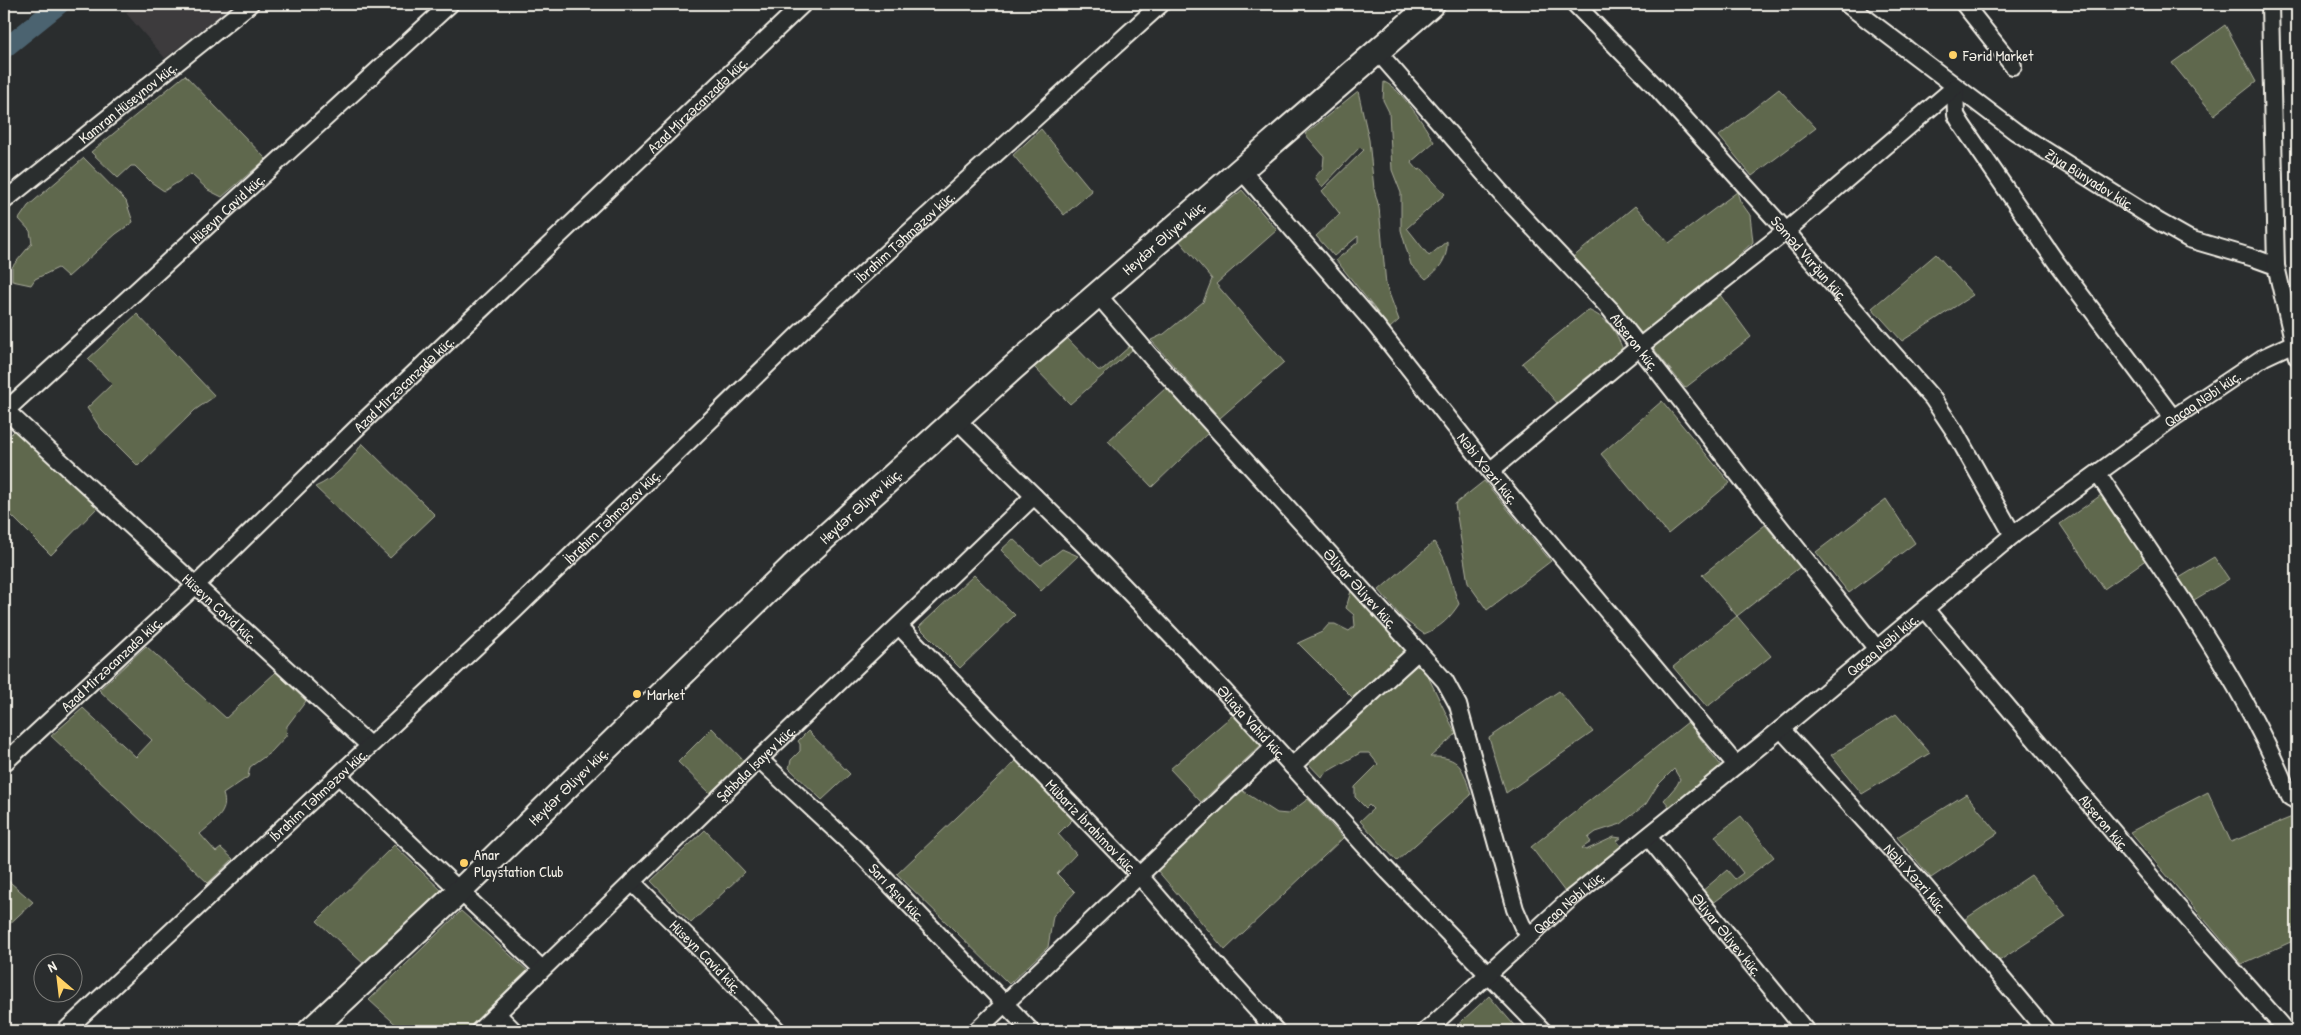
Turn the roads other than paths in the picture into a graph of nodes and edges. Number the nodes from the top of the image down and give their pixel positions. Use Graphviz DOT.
graph roads {
  1 [pos="250,4"];
  2 [pos="450,4"];
  3 [pos="803,4"];
  4 [pos="1161,4"];
  5 [pos="1432,4"];
  6 [pos="1575,4"];
  7 [pos="1847,4"];
  8 [pos="1964,4"];
  9 [pos="2270,4"];
  10 [pos="1867,8"];
  11 [pos="1377,51"];
  12 [pos="2013,66"];
  13 [pos="1955,87"];
  14 [pos="1242,171"];
  15 [pos="4,201"];
  16 [pos="1786,231"];
  17 [pos="2276,266"];
  18 [pos="1097,294"];
  19 [pos="1639,347"];
  20 [pos="2296,350"];
  21 [pos="4,411"];
  22 [pos="2173,418"];
  23 [pos="956,419"];
  24 [pos="1490,471"];
  25 [pos="2098,474"];
  26 [pos="1034,496"];
  27 [pos="2013,535"];
  28 [pos="196,585"];
  29 [pos="1925,609"];
  30 [pos="899,626"];
  31 [pos="1876,648"];
  32 [pos="1418,651"];
  33 [pos="1781,729"];
  34 [pos="369,745"];
  35 [pos="1274,747"];
  36 [pos="759,759"];
  37 [pos="4,763"];
  38 [pos="1736,765"];
  39 [pos="1292,766"];
  40 [pos="339,776"];
  41 [pos="2297,801"];
  42 [pos="1649,838"];
  43 [pos="1139,875"];
  44 [pos="632,882"];
  45 [pos="460,891"];
  46 [pos="1530,935"];
  47 [pos="542,969"];
  48 [pos="1489,974"];
  49 [pos="1005,1003"];
  50 [pos="497,1014"];
  51 [pos="65,1031"];
  52 [pos="310,1031"];
  53 [pos="479,1031"];
  54 [pos="514,1031"];
  55 [pos="778,1031"];
  56 [pos="976,1031"];
  57 [pos="1031,1031"];
  58 [pos="1276,1031"];
  59 [pos="1426,1031"];
  60 [pos="1543,1031"];
  61 [pos="1806,1031"];
  62 [pos="2046,1031"];
  63 [pos="2287,1031"];
  1 -- 15 [label="street, Kamran Hüseynov küç."];
  2 -- 21 [label="street, Hüseyn Cavid küç."];
  3 -- 28 [label="street, Azad Mirzəcanzadə küç."];
  4 -- 34 [label="street, İbrahim Təhməzov küç."];
  5 -- 11 [label="street, Heydər Əliyev küç."];
  6 -- 16 [label="street, Səməd Vurğun küç."];
  7 -- 10 [label="street, Ziya Bünyadov küç."];
  8 -- 12 [label="street"];
  9 -- 17 [label="street"];
  10 -- 13 [label="street, Ziya Bünyadov küç."];
  11 -- 14 [label="street, Heydər Əliyev küç."];
  11 -- 19 [label="street, Abşeron küç."];
  13 -- 16 [label="street"];
  13 -- 17 [label="street, Ziya Bünyadov küç."];
  13 -- 22 [label="street"];
  14 -- 18 [label="street, Heydər Əliyev küç."];
  14 -- 24 [label="street, Nəbi Xəzri küç."];
  16 -- 19 [label="street"];
  16 -- 27 [label="street, Səməd Vurğun küç."];
  17 -- 20 [label="street"];
  18 -- 23 [label="street, Heydər Əliyev küç."];
  18 -- 32 [label="street, Əliyar Əliyev küç."];
  19 -- 24 [label="street"];
  19 -- 31 [label="street, Abşeron küç."];
  20 -- 22 [label="street, Qaçaq Nəbi küç."];
  21 -- 28 [label="street, Hüseyn Cavid küç."];
  22 -- 25 [label="street, Qaçaq Nəbi küç."];
  23 -- 26 [label="street, Əliağa Vahid küç."];
  23 -- 45 [label="street, Heydər Əliyev küç."];
  24 -- 38 [label="street, Nəbi Xəzri küç."];
  25 -- 27 [label="street, Qaçaq Nəbi küç."];
  25 -- 41 [label="street"];
  26 -- 30 [label="street, Şahbala İsayev küç."];
  26 -- 35 [label="street, Əliağa Vahid küç."];
  27 -- 29 [label="street, Qaçaq Nəbi küç."];
  28 -- 34 [label="street, Hüseyn Cavid küç."];
  28 -- 37 [label="street, Azad Mirzəcanzadə küç."];
  29 -- 31 [label="street, Qaçaq Nəbi küç."];
  29 -- 63 [label="street, Abşeron küç."];
  30 -- 36 [label="street, Şahbala İsayev küç."];
  30 -- 43 [label="street, Mübariz İbrahimov küç."];
  31 -- 33 [label="street, Qaçaq Nəbi küç."];
  32 -- 39 [label="street"];
  32 -- 46 [label="street, Əliyar Əliyev küç."];
  33 -- 38 [label="street, Qaçaq Nəbi küç."];
  33 -- 62 [label="street, Nəbi Xəzri küç."];
  34 -- 40 [label="street, İbrahim Təhməzov küç."];
  35 -- 39 [label="street, Əliağa Vahid küç."];
  35 -- 43 [label="street"];
  36 -- 44 [label="street, Şahbala İsayev küç."];
  36 -- 49 [label="street, Sarı Aşıq küç."];
  38 -- 42 [label="street, Qaçaq Nəbi küç."];
  39 -- 48 [label="street, Əliağa Vahid küç."];
  40 -- 45 [label="street"];
  40 -- 51 [label="street, İbrahim Təhməzov küç."];
  42 -- 46 [label="street, Qaçaq Nəbi küç."];
  42 -- 61 [label="street, Əliyar Əliyev küç."];
  43 -- 49 [label="street"];
  43 -- 58 [label="street, Mübariz İbrahimov küç."];
  44 -- 47 [label="street, Şahbala İsayev küç."];
  44 -- 55 [label="street, Hüseyn Cavid küç."];
  45 -- 47 [label="street"];
  45 -- 52 [label="street, Heydər Əliyev küç."];
  46 -- 48 [label="street, Qaçaq Nəbi küç."];
  47 -- 50 [label="street, Şahbala İsayev küç."];
  48 -- 59 [label="street, Qaçaq Nəbi küç."];
  48 -- 60 [label="street, Əliağa Vahid küç."];
  49 -- 56 [label="street"];
  49 -- 57 [label="street, Sarı Aşıq küç."];
  50 -- 53 [label="street, Şahbala İsayev küç."];
  50 -- 54 [label="street"];
}
